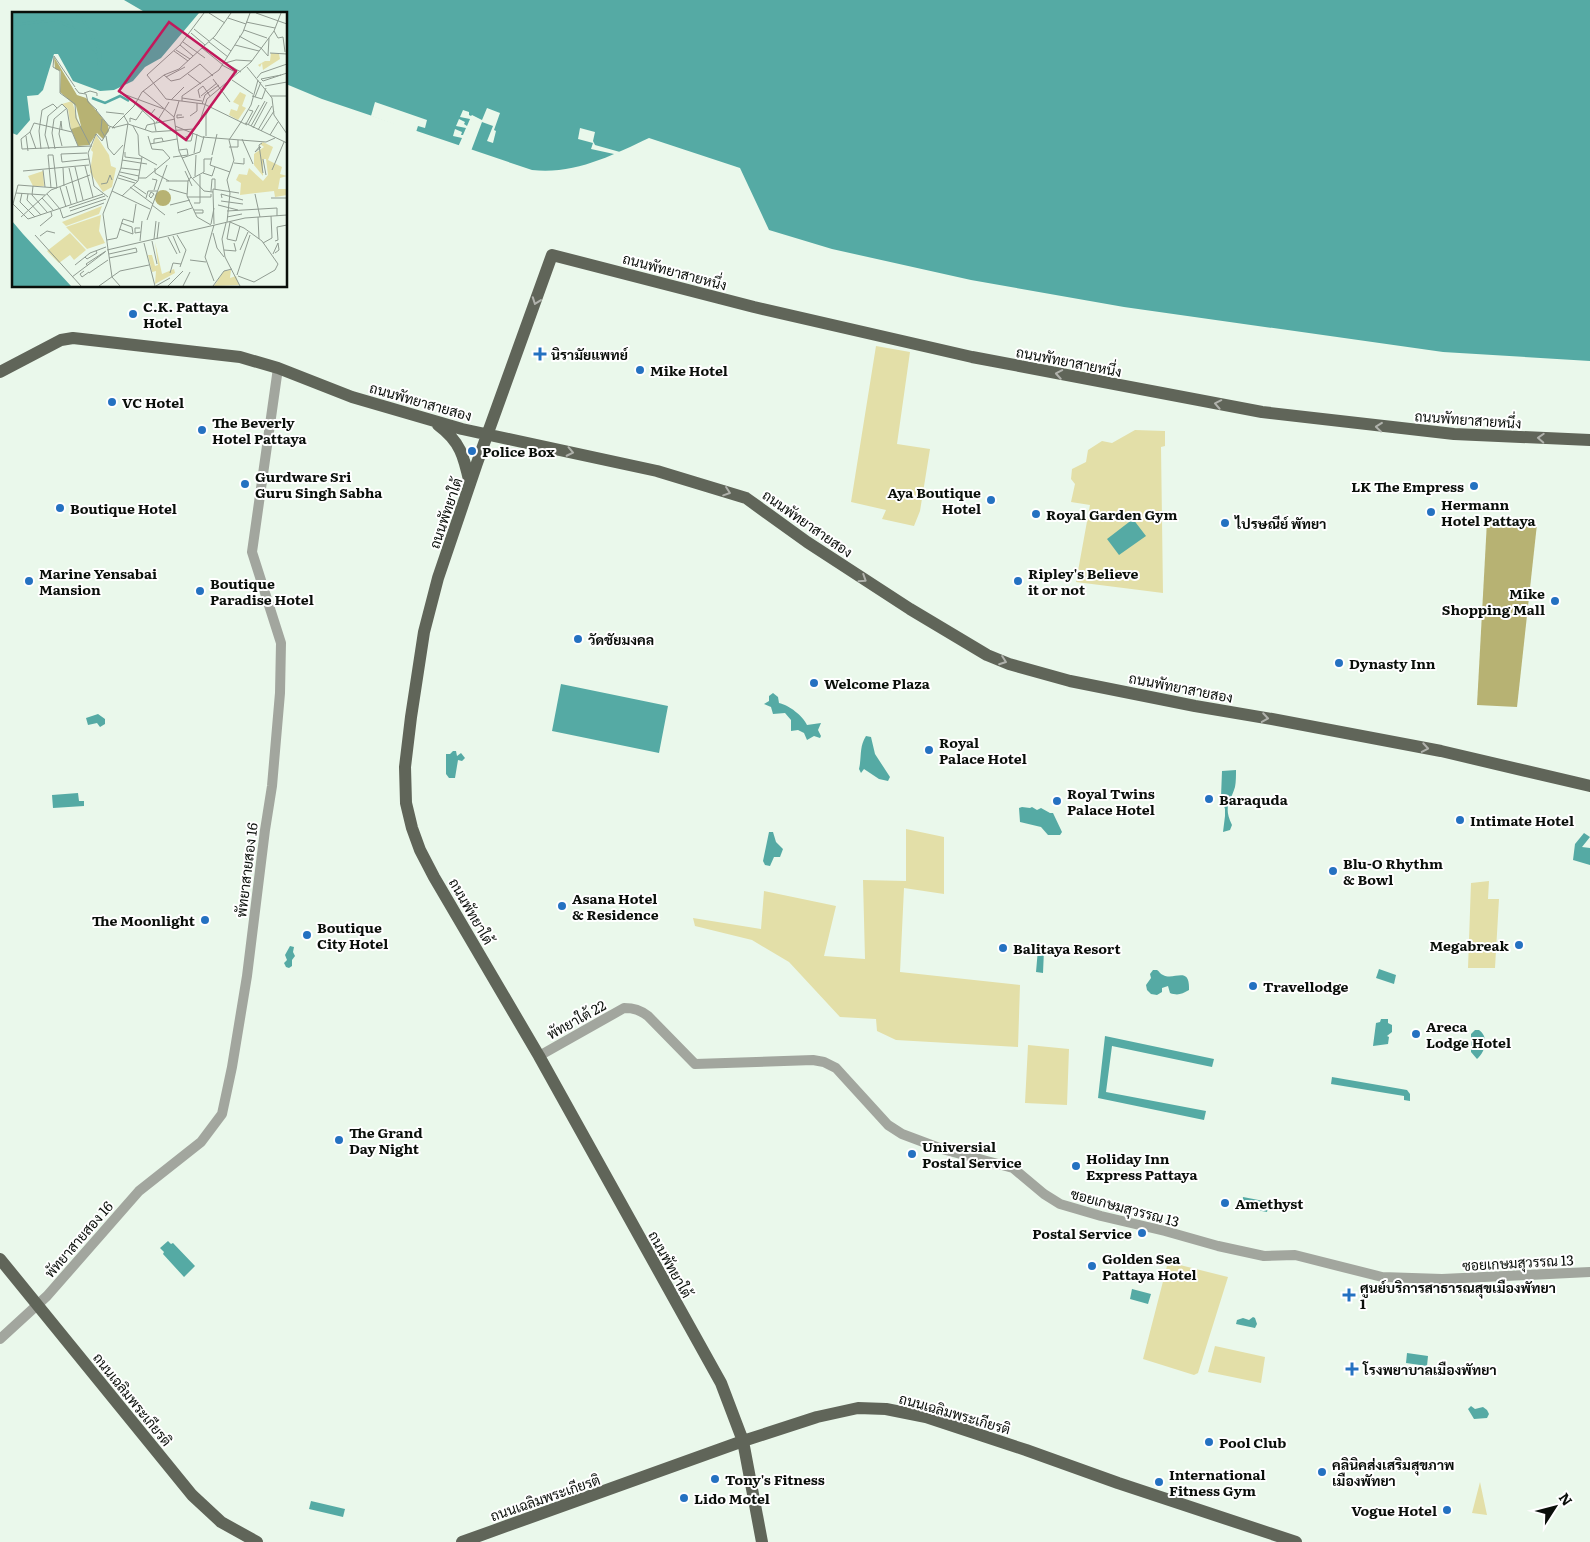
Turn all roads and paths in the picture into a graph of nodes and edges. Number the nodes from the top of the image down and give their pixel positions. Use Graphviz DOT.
graph roads {
  1 [pos="552,255"];
  2 [pos="278,368"];
  3 [pos="0,372"];
  4 [pos="432,421"];
  5 [pos="488,434"];
  6 [pos="1590,440"];
  7 [pos="470,487"];
  8 [pos="1590,786"];
  9 [pos="539,1056"];
  10 [pos="695,1064"];
  11 [pos="0,1259"];
  12 [pos="1590,1272"];
  13 [pos="38,1306"];
  14 [pos="0,1339"];
  15 [pos="743,1441"];
  16 [pos="257,1542"];
  17 [pos="462,1542"];
  18 [pos="762,1542"];
  19 [pos="1296,1542"];
  1 -- 5 [label="main road, ถนนพัทยาใต้, one-way"];
  6 -- 1 [label="main road, ถนนพัทยาสายหนึ่ง, one-way"];
  2 -- 3 [label="main road, ถนนพัทยาสายสอง"];
  2 -- 4 [label="main road, ถนนพัทยาสายสอง"];
  2 -- 13 [label="street, พัทยาสายสอง 16"];
  4 -- 5 [label="main road, ถนนพัทยาสายสอง"];
  4 -- 7 [label="main road"];
  5 -- 7 [label="main road, ถนนพัทยาใต้"];
  5 -- 8 [label="main road, ถนนพัทยาสายสอง, one-way"];
  7 -- 9 [label="main road, ถนนพัทยาใต้"];
  9 -- 10 [label="street, พัทยาใต้ 22"];
  9 -- 15 [label="main road, ถนนพัทยาใต้"];
  10 -- 12 [label="street, ซอยเกษมสุวรรณ 13"];
  11 -- 13 [label="main road, ถนนเฉลิมพระเกียรติ"];
  13 -- 14 [label="street, พัทยาสายสอง 16"];
  13 -- 16 [label="main road, ถนนเฉลิมพระเกียรติ"];
  15 -- 17 [label="main road, ถนนเฉลิมพระเกียรติ"];
  15 -- 18 [label="main road, ถนนพัทยาใต้"];
  15 -- 19 [label="main road, ถนนเฉลิมพระเกียรติ"];
}
